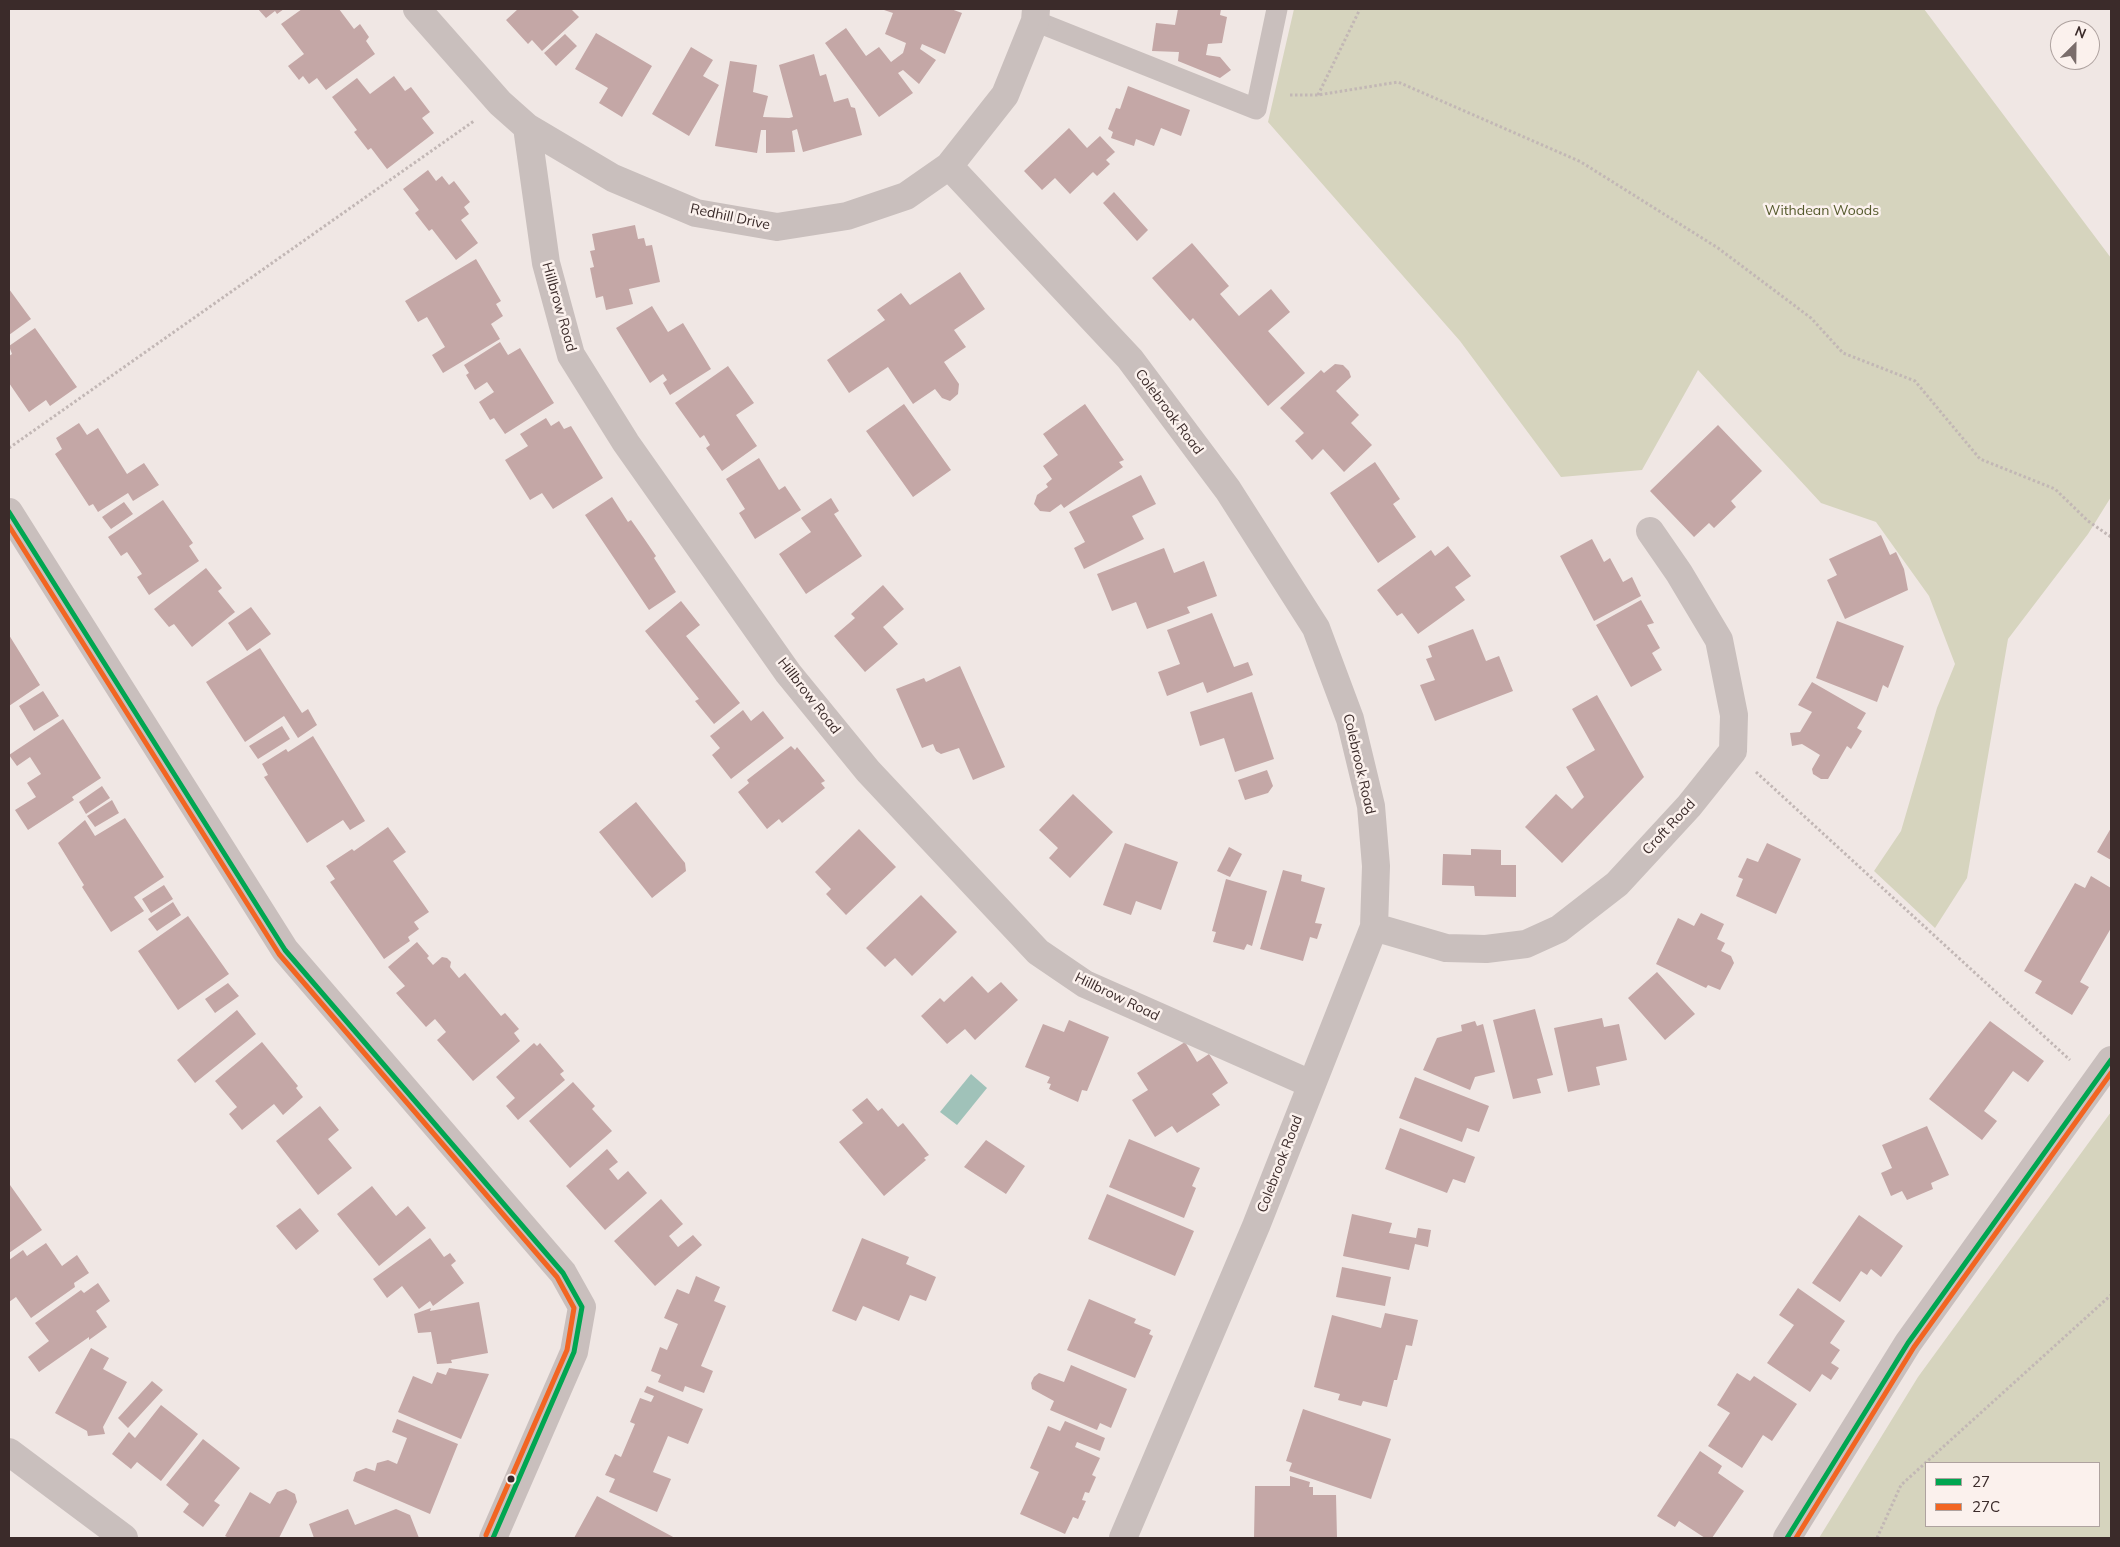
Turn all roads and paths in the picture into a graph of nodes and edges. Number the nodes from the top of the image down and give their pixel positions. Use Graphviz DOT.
graph roads {
  1 [pos="417,9"];
  2 [pos="1277,9"];
  3 [pos="1360,9"];
  4 [pos="1035,15"];
  5 [pos="1259,94"];
  6 [pos="1318,96"];
  7 [pos="500,103"];
  8 [pos="527,127"];
  9 [pos="949,166"];
  10 [pos="9,448"];
  11 [pos="13,526"];
  12 [pos="1650,531"];
  13 [pos="2111,537"];
  14 [pos="1733,752"];
  15 [pos="1374,927"];
  16 [pos="2111,1060"];
  17 [pos="2095,1083"];
  18 [pos="1312,1084"];
  19 [pos="2111,1295"];
  20 [pos="9,1452"];
  21 [pos="1926,1462"];
  22 [pos="1925,1463"];
  23 [pos="124,1538"];
  24 [pos="493,1538"];
  25 [pos="1123,1538"];
  26 [pos="1787,1538"];
  27 [pos="1877,1538"];
  1 -- 7 [label="street, Redhill Drive"];
  2 -- 5 [label="lane"];
  3 -- 6 [label="path"];
  4 -- 5 [label="lane"];
  4 -- 9 [label="street, Redhill Drive"];
  5 -- 6 [label="path"];
  6 -- 13 [label="path"];
  7 -- 8 [label="street, Redhill Drive"];
  7 -- 10 [label="path"];
  8 -- 9 [label="street, Redhill Drive"];
  8 -- 18 [label="street, Hillbrow Road"];
  9 -- 15 [label="street, Colebrook Road"];
  11 -- 24 [label="street"];
  12 -- 14 [label="street"];
  14 -- 15 [label="street, Croft Road"];
  14 -- 17 [label="path"];
  15 -- 18 [label="street, Colebrook Road"];
  16 -- 17 [label="street"];
  17 -- 26 [label="street"];
  18 -- 25 [label="street, Colebrook Road"];
  19 -- 21 [label="path"];
  20 -- 23 [label="street"];
  22 -- 27 [label="path"];
}
